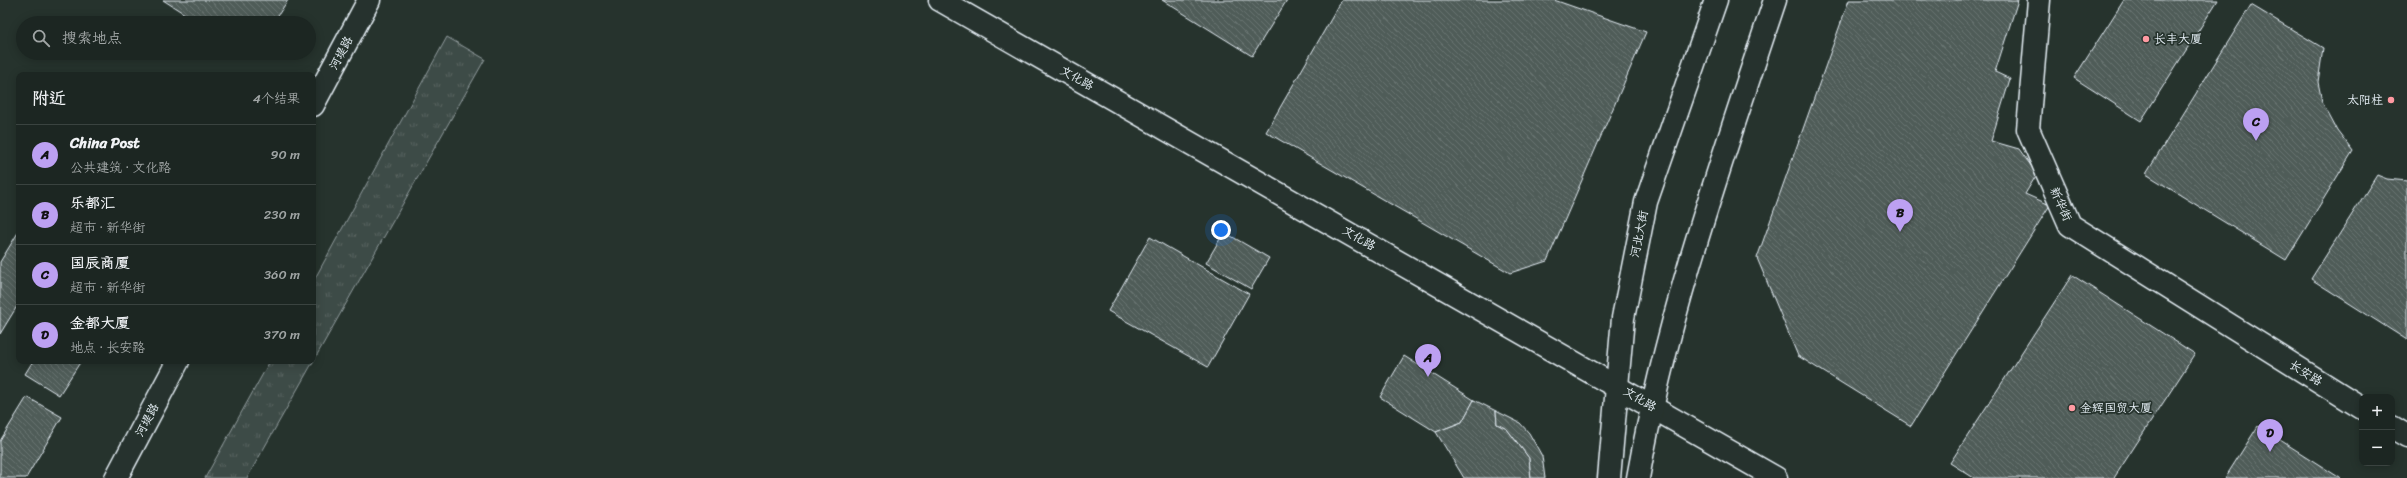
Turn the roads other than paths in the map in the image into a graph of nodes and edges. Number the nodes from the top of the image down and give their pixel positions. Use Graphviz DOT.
graph roads {
  1 [pos="369,0"];
  2 [pos="940,0"];
  3 [pos="1716,0"];
  4 [pos="1775,0"];
  5 [pos="2039,0"];
  6 [pos="316,99"];
  7 [pos="2249,337"];
  8 [pos="176,364"];
  9 [pos="1618,386"];
  10 [pos="1651,406"];
  11 [pos="2359,406"];
  12 [pos="2395,429"];
  13 [pos="2407,436"];
  14 [pos="116,478"];
  15 [pos="1609,478"];
  16 [pos="1638,478"];
  17 [pos="1776,478"];
  1 -- 6 [label="main road, 河堤路"];
  2 -- 9 [label="main road, 文化路"];
  3 -- 9 [label="main road, 河北大街"];
  4 -- 10 [label="main road"];
  5 -- 7 [label="main road, 新华街"];
  7 -- 11 [label="main road, 长安路"];
  8 -- 14 [label="main road, 河堤路"];
  9 -- 10 [label="main road, 文化路"];
  9 -- 15 [label="main road, 河北大街"];
  10 -- 16 [label="main road"];
  10 -- 17 [label="main road, 文化路"];
  12 -- 13 [label="main road"];
}
